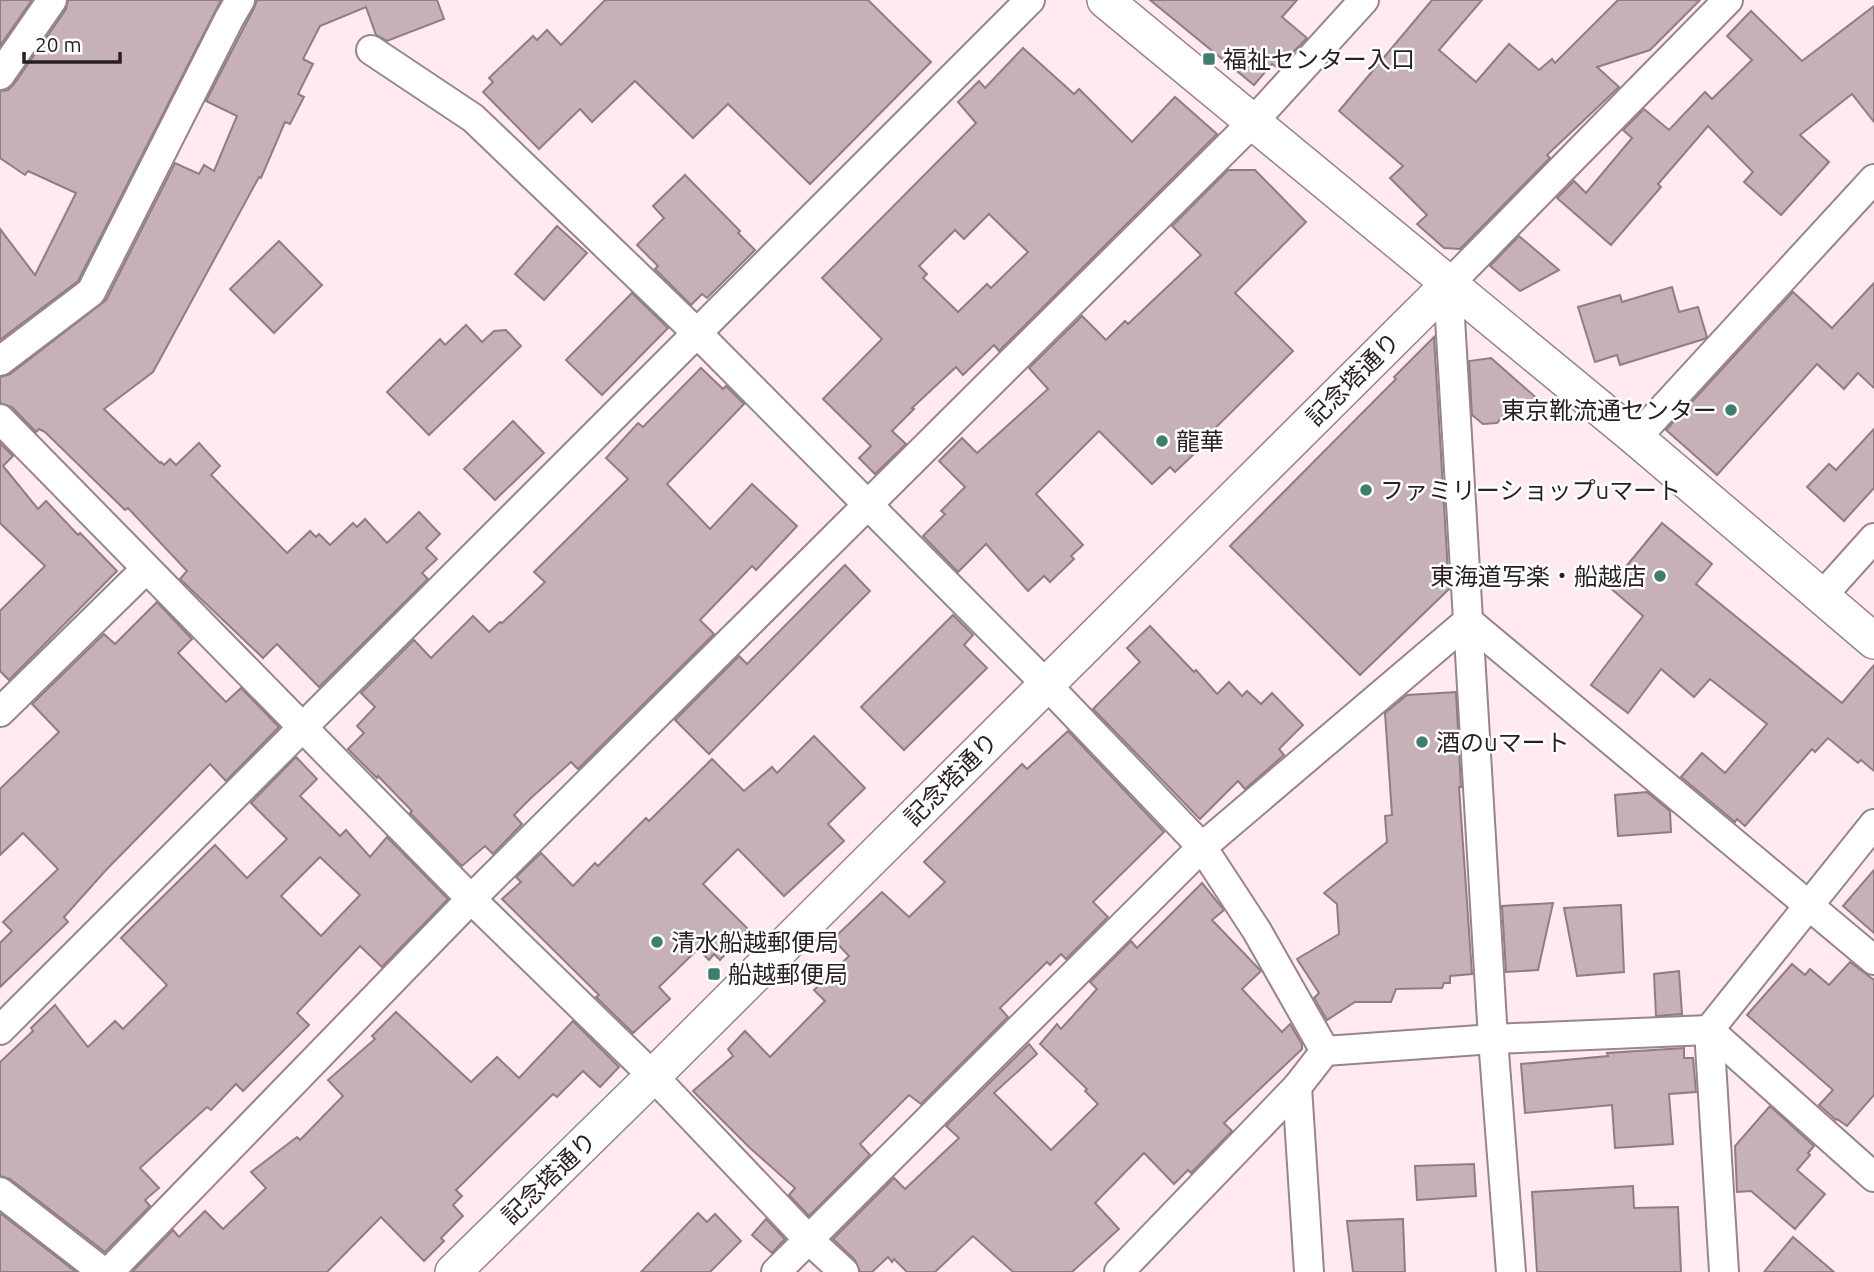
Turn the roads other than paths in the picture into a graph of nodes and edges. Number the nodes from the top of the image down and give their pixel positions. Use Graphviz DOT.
graph roads {
  1 [pos="52,0"];
  2 [pos="240,0"];
  3 [pos="1030,0"];
  4 [pos="1105,0"];
  5 [pos="1364,0"];
  6 [pos="1728,0"];
  7 [pos="371,50"];
  8 [pos="0,75"];
  9 [pos="1252,123"];
  10 [pos="1874,179"];
  11 [pos="1448,285"];
  12 [pos="698,334"];
  13 [pos="0,361"];
  14 [pos="0,419"];
  15 [pos="1636,438"];
  16 [pos="867,506"];
  17 [pos="1874,538"];
  18 [pos="146,569"];
  19 [pos="1822,596"];
  20 [pos="1468,621"];
  21 [pos="1874,642"];
  22 [pos="1046,684"];
  23 [pos="0,712"];
  24 [pos="303,728"];
  25 [pos="1874,824"];
  26 [pos="1202,847"];
  27 [pos="471,900"];
  28 [pos="1809,905"];
  29 [pos="1874,960"];
  30 [pos="0,1030"];
  31 [pos="1709,1030"];
  32 [pos="1493,1039"];
  33 [pos="1325,1051"];
  34 [pos="653,1076"];
  35 [pos="1297,1087"];
  36 [pos="1874,1177"];
  37 [pos="0,1192"];
  38 [pos="808,1239"];
  39 [pos="103,1272"];
  40 [pos="109,1272"];
  41 [pos="453,1272"];
  42 [pos="776,1272"];
  43 [pos="844,1272"];
  44 [pos="1119,1272"];
  45 [pos="1309,1272"];
  46 [pos="1511,1272"];
  47 [pos="1724,1272"];
  1 -- 8 [label="street"];
  2 -- 13 [label="street"];
  3 -- 12 [label="street"];
  4 -- 9 [label="street"];
  5 -- 9 [label="street"];
  6 -- 11 [label="street"];
  7 -- 12 [label="street"];
  9 -- 11 [label="street"];
  9 -- 16 [label="street"];
  10 -- 15 [label="street"];
  11 -- 15 [label="street"];
  11 -- 20 [label="street"];
  11 -- 22 [label="street, 記念塔通り"];
  12 -- 16 [label="street"];
  12 -- 24 [label="street"];
  14 -- 18 [label="street"];
  15 -- 19 [label="street"];
  16 -- 22 [label="street"];
  16 -- 27 [label="street"];
  17 -- 19 [label="street"];
  18 -- 23 [label="street"];
  18 -- 24 [label="street"];
  19 -- 21 [label="street"];
  20 -- 26 [label="street"];
  20 -- 28 [label="street"];
  20 -- 32 [label="street"];
  22 -- 26 [label="street"];
  22 -- 34 [label="street, 記念塔通り"];
  24 -- 27 [label="street"];
  24 -- 30 [label="street"];
  25 -- 28 [label="street"];
  26 -- 33 [label="street"];
  26 -- 38 [label="street"];
  27 -- 34 [label="street"];
  27 -- 40 [label="street"];
  28 -- 29 [label="street"];
  28 -- 31 [label="street"];
  31 -- 32 [label="street"];
  31 -- 36 [label="street"];
  31 -- 47 [label="street"];
  32 -- 33 [label="street"];
  32 -- 46 [label="street"];
  33 -- 35 [label="street"];
  34 -- 38 [label="street"];
  34 -- 41 [label="street, 記念塔通り"];
  35 -- 44 [label="street"];
  35 -- 45 [label="street"];
  37 -- 39 [label="street"];
  38 -- 42 [label="street"];
  38 -- 43 [label="street"];
}
